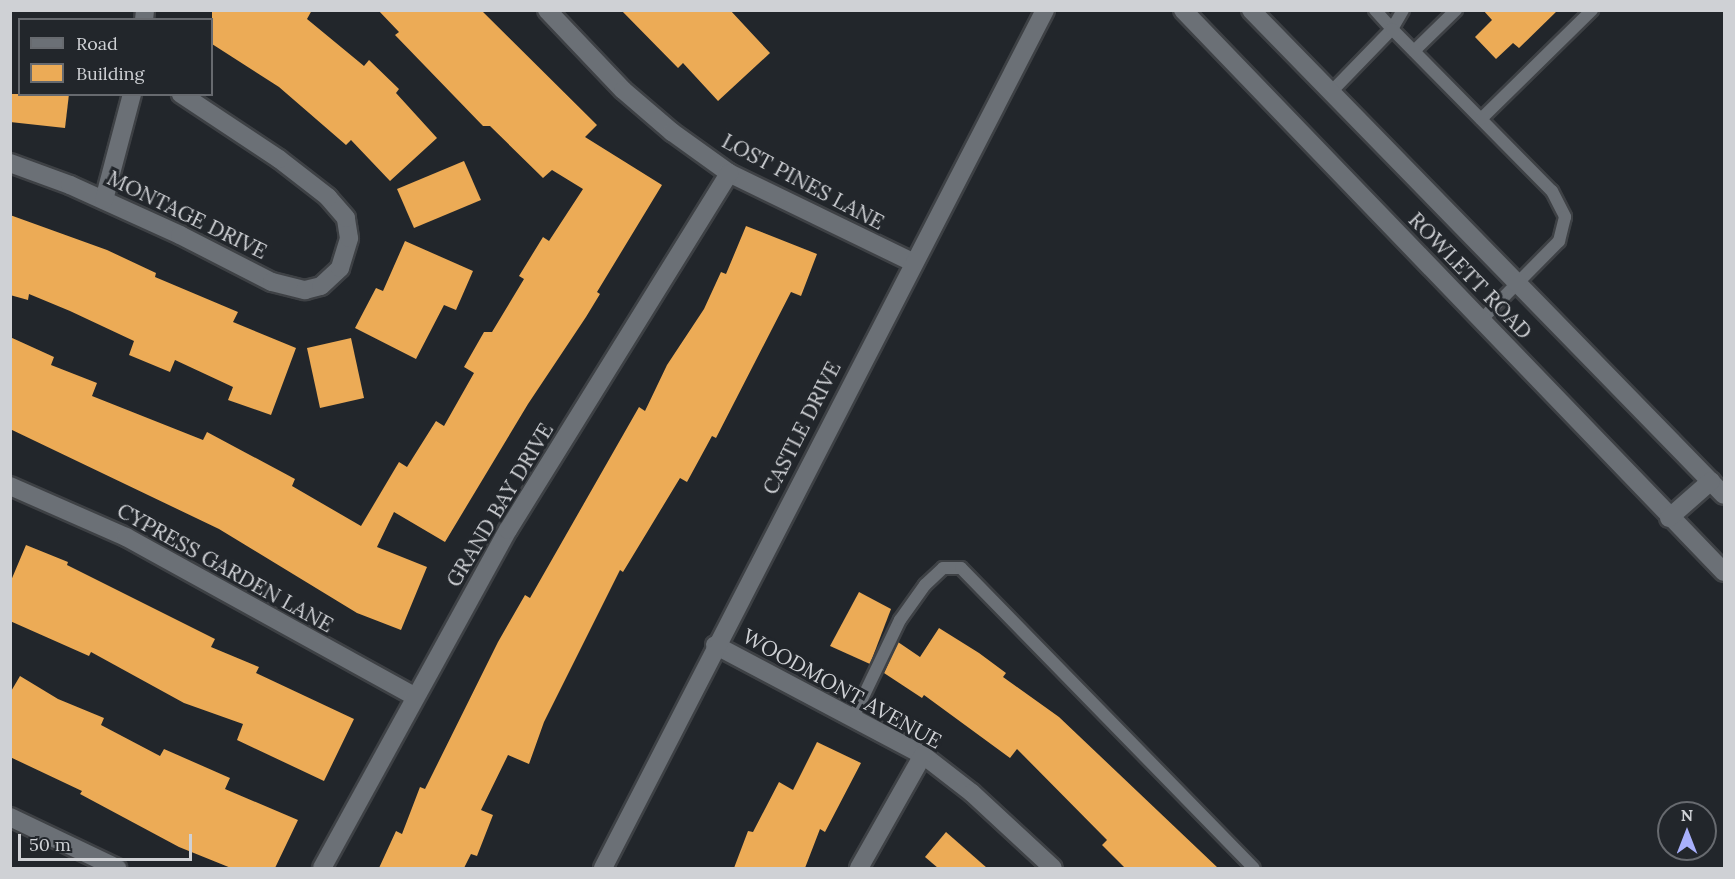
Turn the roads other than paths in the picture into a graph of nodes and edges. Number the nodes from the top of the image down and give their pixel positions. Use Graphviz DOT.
graph roads {
  1 [pos="547,10"];
  2 [pos="1045,10"];
  3 [pos="1183,10"];
  4 [pos="1251,10"];
  5 [pos="1375,10"];
  6 [pos="1403,10"];
  7 [pos="1456,10"];
  8 [pos="1592,10"];
  9 [pos="1392,28"];
  10 [pos="1414,51"];
  11 [pos="1331,92"];
  12 [pos="131,96"];
  13 [pos="184,96"];
  14 [pos="1481,119"];
  15 [pos="10,163"];
  16 [pos="729,173"];
  17 [pos="104,201"];
  18 [pos="912,262"];
  19 [pos="1519,285"];
  20 [pos="1481,320"];
  21 [pos="1711,481"];
  22 [pos="10,486"];
  23 [pos="1725,495"];
  24 [pos="1669,519"];
  25 [pos="1725,572"];
  26 [pos="716,645"];
  27 [pos="414,696"];
  28 [pos="853,718"];
  29 [pos="923,755"];
  30 [pos="10,818"];
  31 [pos="117,868"];
  32 [pos="322,868"];
  33 [pos="603,868"];
  34 [pos="859,868"];
  35 [pos="1053,868"];
  36 [pos="1254,868"];
  1 -- 16 [label="street, LOST PINES LANE"];
  2 -- 18 [label="street, CASTLE DRIVE"];
  3 -- 20 [label="street, ROWLETT ROAD"];
  4 -- 11 [label="street, ROWLETT ROAD"];
  5 -- 9 [label="lane"];
  6 -- 9 [label="lane"];
  7 -- 10 [label="lane"];
  8 -- 14 [label="lane"];
  9 -- 10 [label="lane"];
  9 -- 11 [label="lane"];
  10 -- 14 [label="lane"];
  11 -- 19 [label="street, ROWLETT ROAD"];
  12 -- 17 [label="street"];
  13 -- 17 [label="street, MONTAGE DRIVE"];
  14 -- 19 [label="lane"];
  15 -- 17 [label="street, MONTAGE DRIVE"];
  16 -- 18 [label="street, LOST PINES LANE"];
  16 -- 27 [label="street, GRAND BAY DRIVE"];
  18 -- 26 [label="street, CASTLE DRIVE"];
  19 -- 20 [label="lane"];
  19 -- 21 [label="street, ROWLETT ROAD"];
  20 -- 24 [label="street, ROWLETT ROAD"];
  21 -- 23 [label="street, ROWLETT ROAD"];
  21 -- 24 [label="street"];
  22 -- 27 [label="street, CYPRESS GARDEN LANE"];
  24 -- 25 [label="street, ROWLETT ROAD"];
  26 -- 28 [label="street, WOODMONT AVENUE"];
  26 -- 33 [label="street, CASTLE DRIVE"];
  27 -- 32 [label="street, GRAND BAY DRIVE"];
  28 -- 29 [label="street, WOODMONT AVENUE"];
  28 -- 36 [label="lane"];
  29 -- 34 [label="street"];
  29 -- 35 [label="street, WOODMONT AVENUE"];
  30 -- 31 [label="street"];
}
